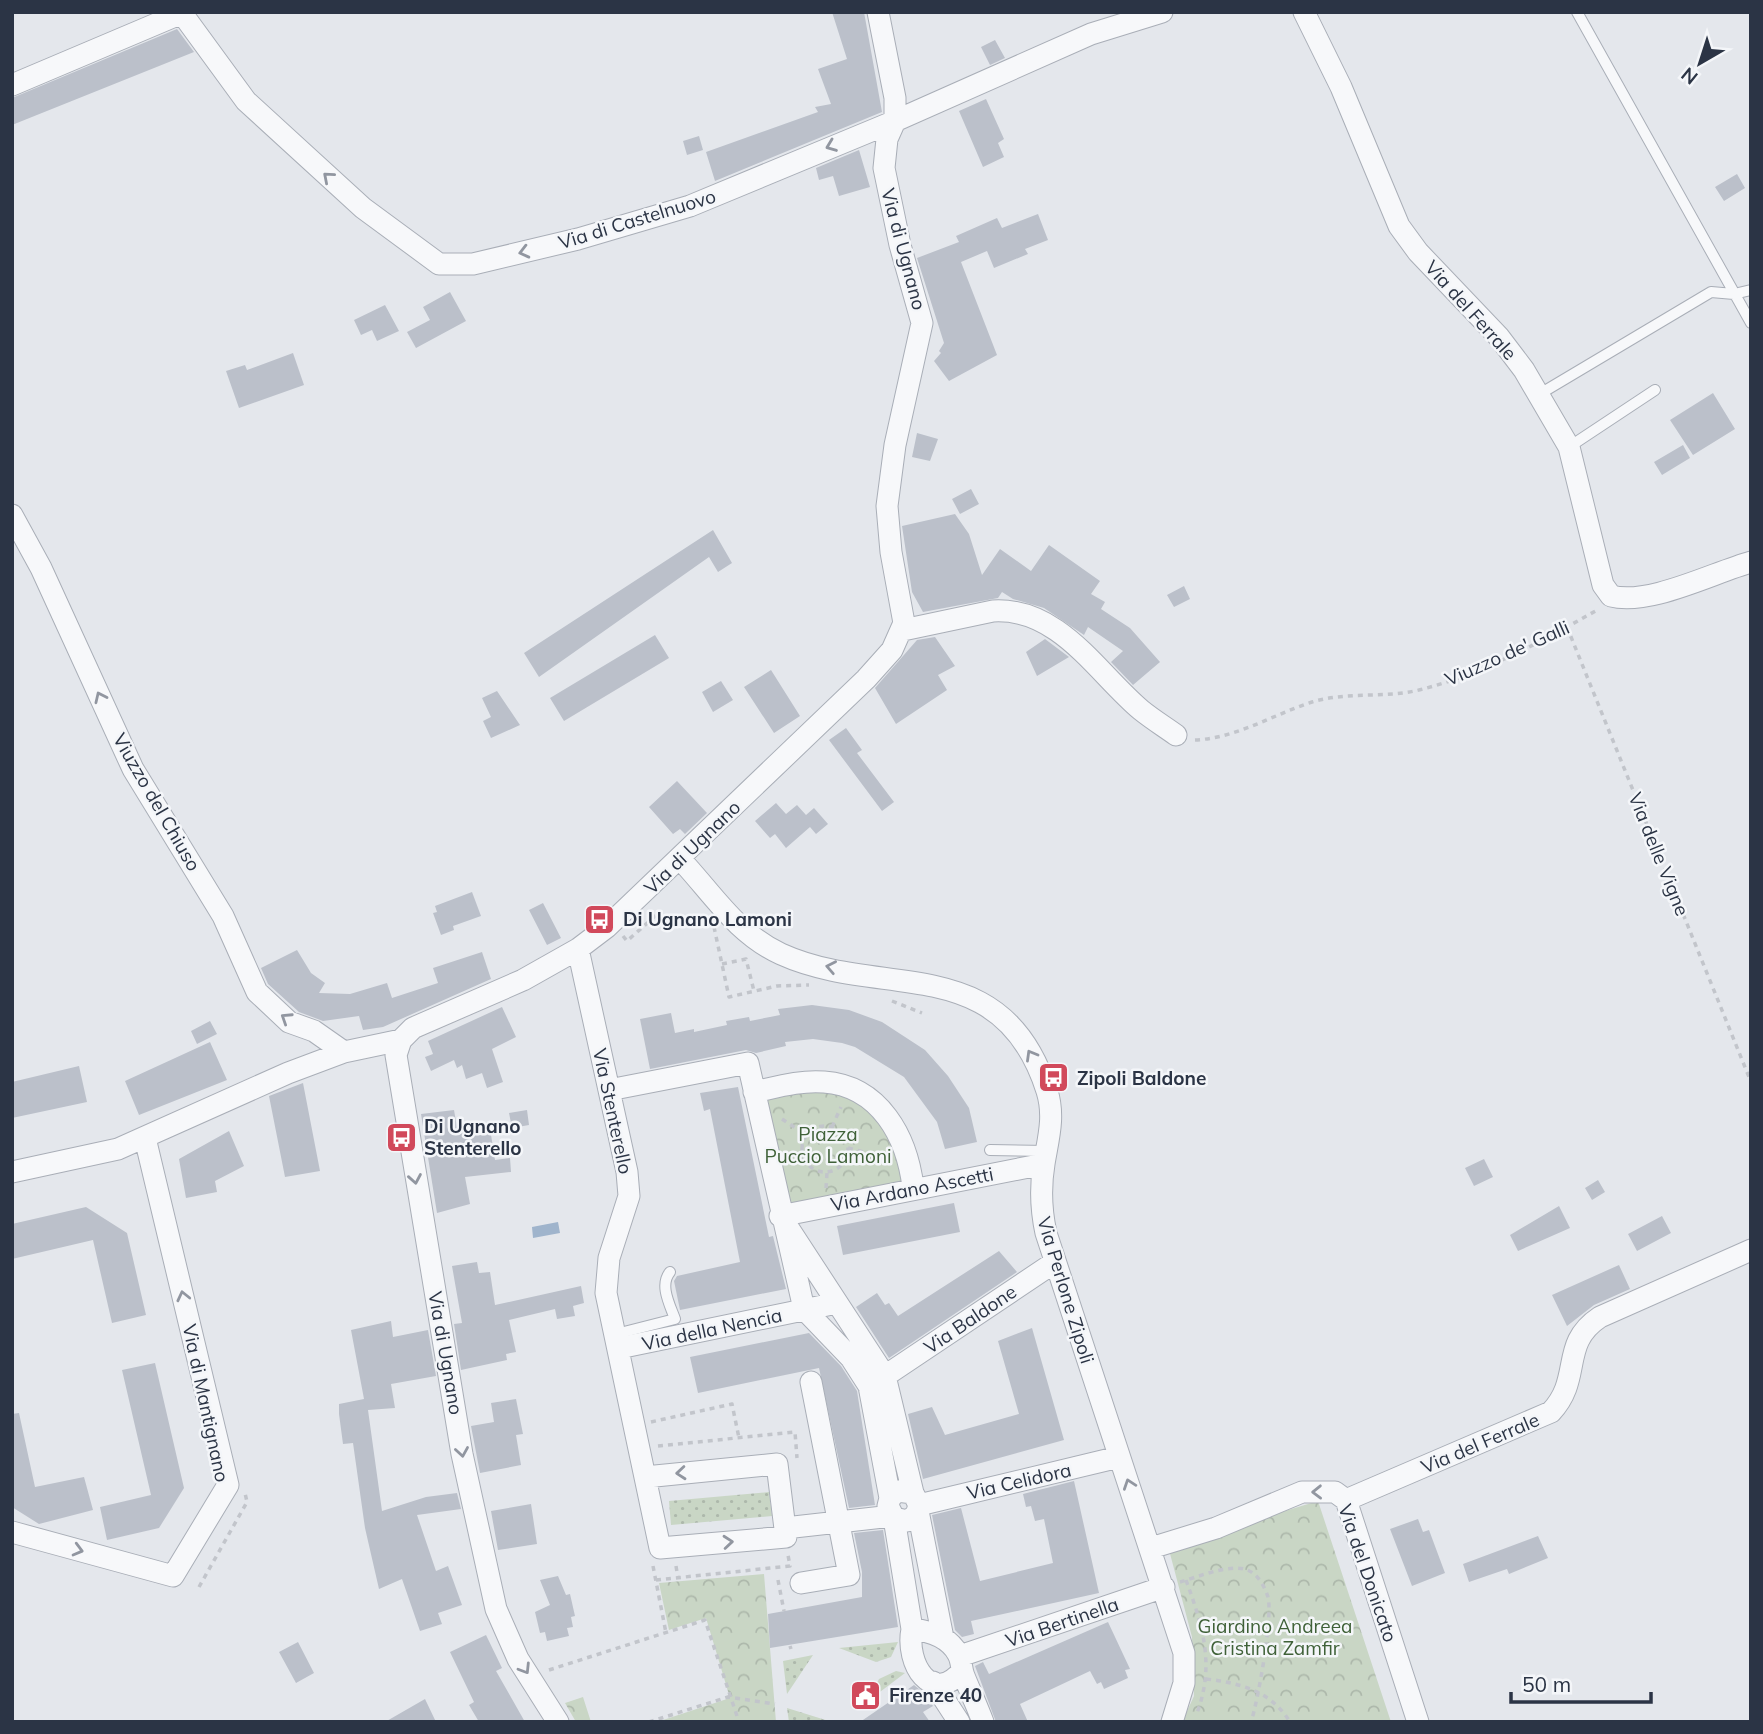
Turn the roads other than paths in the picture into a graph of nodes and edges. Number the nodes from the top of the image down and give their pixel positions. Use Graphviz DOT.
graph roads {
  1 [pos="878,12"];
  2 [pos="1162,12"];
  3 [pos="1304,12"];
  4 [pos="1577,12"];
  5 [pos="182,13"];
  6 [pos="12,85"];
  7 [pos="895,121"];
  8 [pos="1751,290"];
  9 [pos="1734,294"];
  10 [pos="1751,323"];
  11 [pos="1655,390"];
  12 [pos="1538,395"];
  13 [pos="1569,447"];
  14 [pos="12,514"];
  15 [pos="1751,562"];
  16 [pos="903,630"];
  17 [pos="1176,735"];
  18 [pos="681,860"];
  19 [pos="578,949"];
  20 [pos="401,1040"];
  21 [pos="344,1052"];
  22 [pos="609,1090"];
  23 [pos="754,1092"];
  24 [pos="145,1138"];
  25 [pos="990,1150"];
  26 [pos="1045,1158"];
  27 [pos="12,1172"];
  28 [pos="912,1177"];
  29 [pos="780,1216"];
  30 [pos="1751,1250"];
  31 [pos="1055,1262"];
  32 [pos="670,1272"];
  33 [pos="837,1303"];
  34 [pos="804,1309"];
  35 [pos="618,1341"];
  36 [pos="885,1376"];
  37 [pos="811,1382"];
  38 [pos="1119,1457"];
  39 [pos="652,1476"];
  40 [pos="1346,1500"];
  41 [pos="917,1503"];
  42 [pos="892,1510"];
  43 [pos="839,1522"];
  44 [pos="12,1532"];
  45 [pos="785,1532"];
  46 [pos="1152,1548"];
  47 [pos="801,1583"];
  48 [pos="1171,1585"];
  49 [pos="912,1629"];
  50 [pos="943,1638"];
  51 [pos="961,1664"];
  52 [pos="933,1682"];
  53 [pos="558,1722"];
  54 [pos="960,1722"];
  55 [pos="983,1722"];
  56 [pos="1172,1722"];
  57 [pos="1418,1722"];
  1 -- 7 [label="street, Via di Ugnano"];
  2 -- 7 [label="street, Via di Castelnuovo"];
  3 -- 12 [label="street, Via del Ferrale"];
  4 -- 9 [label="lane"];
  5 -- 6 [label="street"];
  7 -- 5 [label="street, Via di Castelnuovo, one-way"];
  7 -- 16 [label="street, Via di Ugnano"];
  8 -- 9 [label="lane"];
  9 -- 10 [label="lane"];
  9 -- 12 [label="lane"];
  11 -- 13 [label="lane"];
  12 -- 13 [label="street, Via del Ferrale"];
  13 -- 15 [label="street, Via del Ferrale"];
  21 -- 14 [label="street, Viuzzo del Chiuso, one-way"];
  16 -- 17 [label="street"];
  16 -- 18 [label="street, Via di Ugnano"];
  18 -- 19 [label="street, Via di Ugnano"];
  26 -- 18 [label="street, Via Perlone Zipoli, one-way"];
  19 -- 20 [label="street, Via di Ugnano"];
  19 -- 22 [label="street, Via Stenterello"];
  20 -- 21 [label="street"];
  20 -- 53 [label="street, Via di Ugnano, one-way"];
  21 -- 24 [label="street"];
  22 -- 23 [label="street"];
  22 -- 35 [label="street, Via Stenterello"];
  23 -- 28 [label="street"];
  23 -- 29 [label="street"];
  24 -- 27 [label="street"];
  44 -- 24 [label="street, Via di Mantignano, one-way"];
  25 -- 26 [label="lane"];
  26 -- 28 [label="street, Via Ardano Ascetti"];
  26 -- 31 [label="street, Via Perlone Zipoli"];
  28 -- 29 [label="street, Via Ardano Ascetti"];
  29 -- 33 [label="street"];
  29 -- 34 [label="street"];
  30 -- 40 [label="street, Via del Ferrale"];
  31 -- 36 [label="street, Via Baldone"];
  31 -- 38 [label="street, Via Perlone Zipoli"];
  32 -- 35 [label="lane"];
  33 -- 34 [label="street, Via della Nencia"];
  33 -- 36 [label="street"];
  34 -- 35 [label="street, Via della Nencia"];
  34 -- 42 [label="street"];
  35 -- 39 [label="street, Via Stenterello"];
  36 -- 41 [label="street"];
  37 -- 43 [label="street"];
  38 -- 41 [label="street, Via Celidora"];
  46 -- 38 [label="street, Via Perlone Zipoli, one-way"];
  39 -- 45 [label="street, Via Stenterello, one-way"];
  45 -- 39 [label="street, one-way"];
  40 -- 46 [label="street, Via del Donicato, one-way"];
  40 -- 57 [label="street, Via del Donicato"];
  41 -- 42 [label="street, Via Celidora"];
  41 -- 50 [label="street"];
  42 -- 43 [label="street"];
  42 -- 49 [label="street"];
  43 -- 45 [label="street"];
  43 -- 47 [label="street"];
  46 -- 48 [label="street, Via Perlone Zipoli"];
  48 -- 51 [label="street, Via Bertinella"];
  48 -- 56 [label="street, Via Perlone Zipoli"];
  49 -- 50 [label="street"];
  49 -- 52 [label="street"];
  50 -- 51 [label="street"];
  51 -- 52 [label="street"];
  51 -- 55 [label="street"];
  52 -- 54 [label="street"];
}
